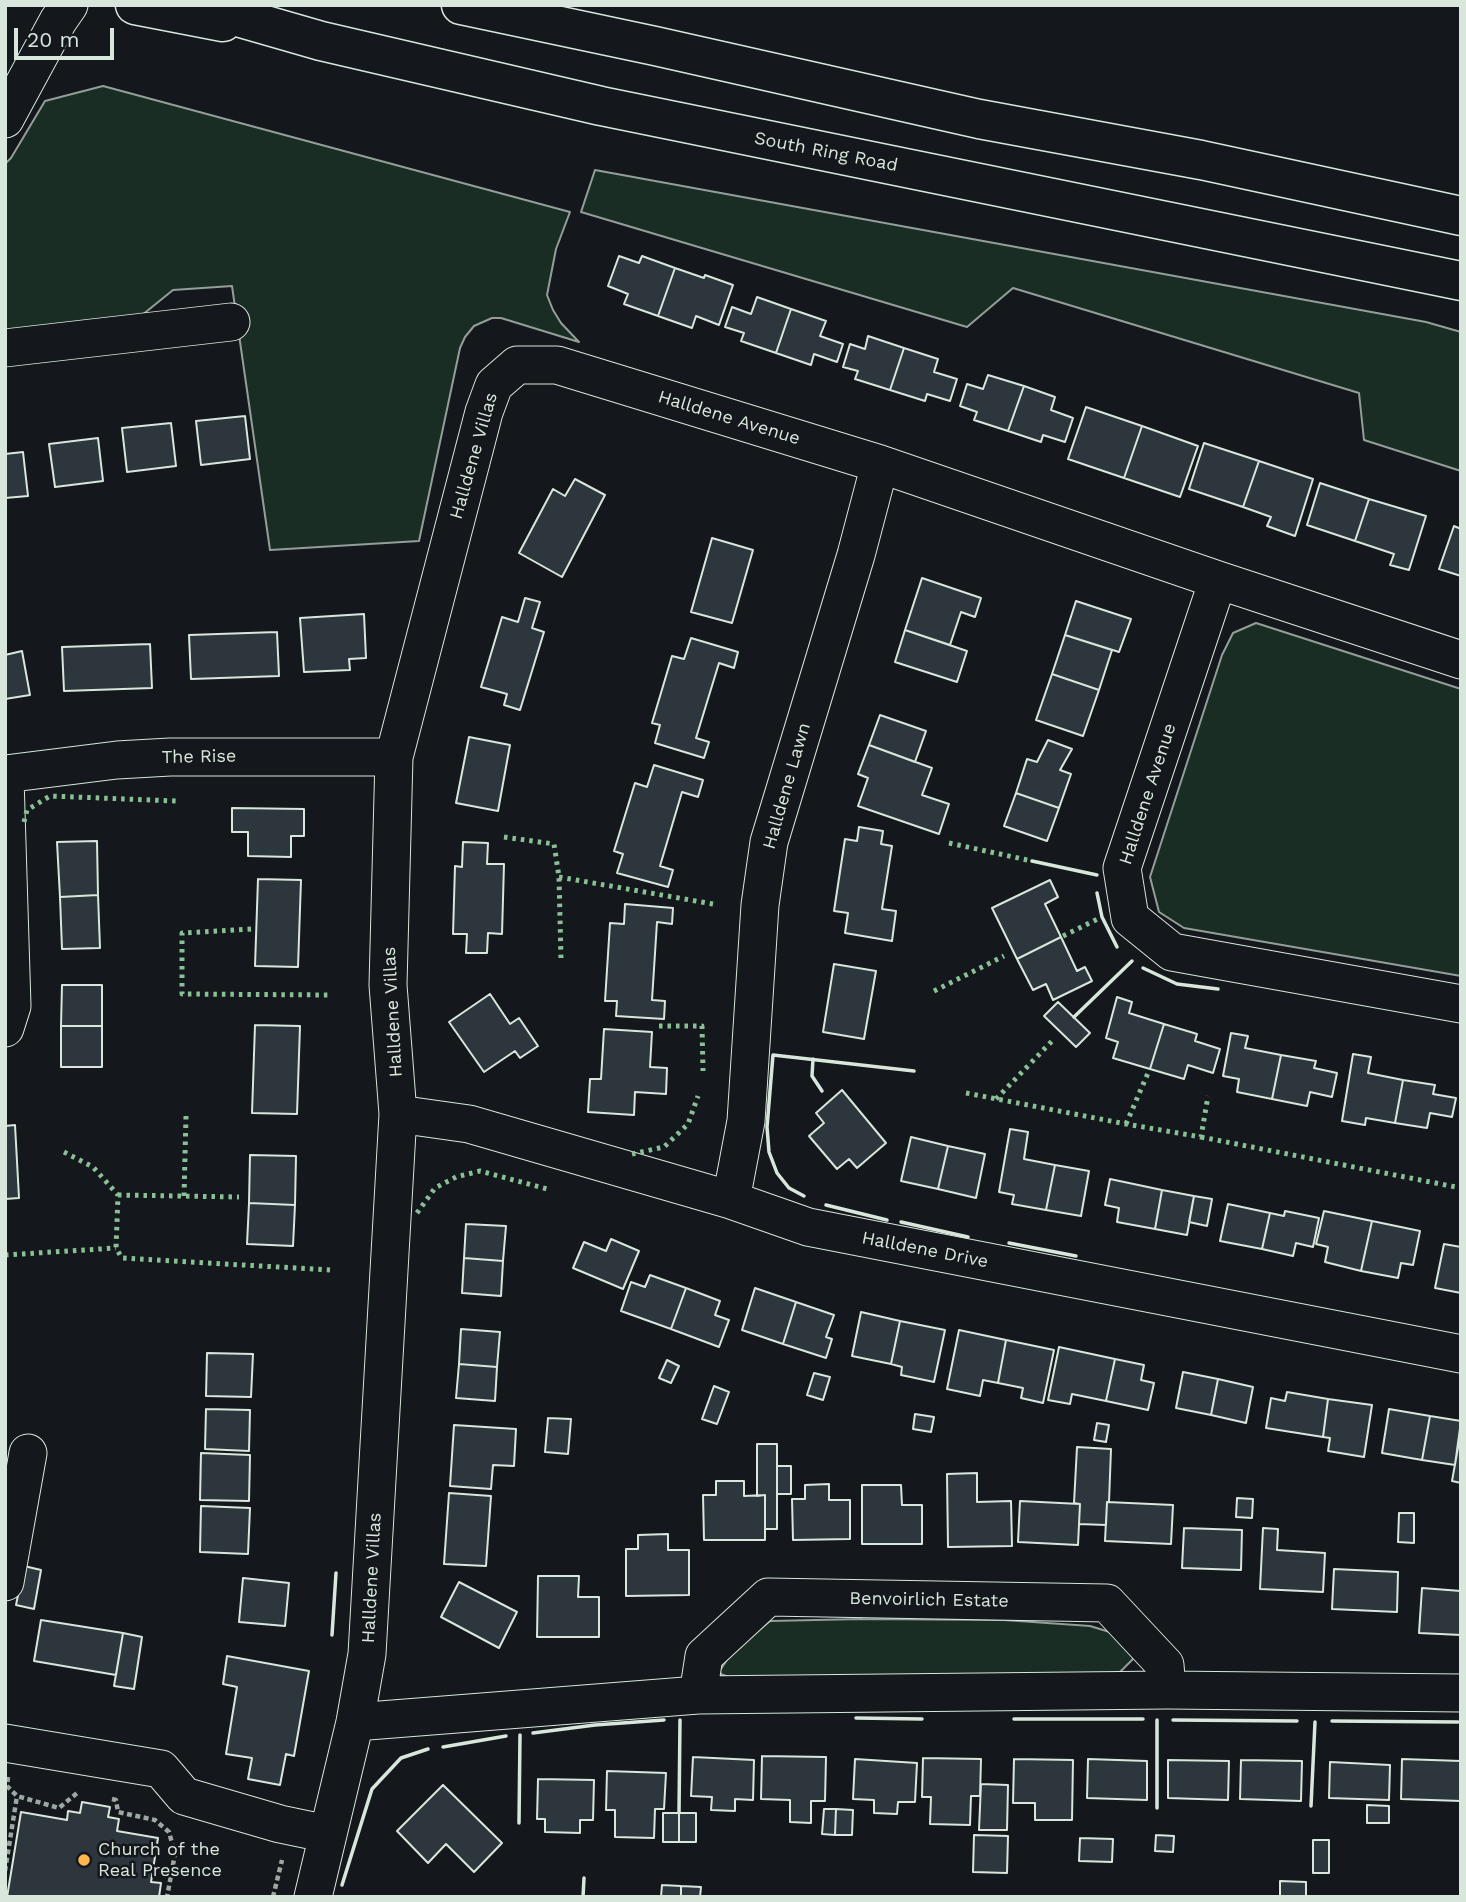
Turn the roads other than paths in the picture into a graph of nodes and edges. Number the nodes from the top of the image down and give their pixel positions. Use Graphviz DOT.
graph roads {
  1 [pos="69,5"];
  2 [pos="135,5"];
  3 [pos="196,5"];
  4 [pos="461,5"];
  5 [pos="518,5"];
  6 [pos="321,41"];
  7 [pos="655,46"];
  8 [pos="5,119"];
  9 [pos="1461,216"];
  10 [pos="1461,281"];
  11 [pos="231,321"];
  12 [pos="5,348"];
  13 [pos="557,365"];
  14 [pos="880,464"];
  15 [pos="1218,580"];
  16 [pos="1461,660"];
  17 [pos="394,757"];
  18 [pos="5,776"];
  19 [pos="1461,1004"];
  20 [pos="5,1028"];
  21 [pos="398,1114"];
  22 [pos="732,1200"];
  23 [pos="1461,1354"];
  24 [pos="28,1453"];
  25 [pos="5,1582"];
  26 [pos="1167,1690"];
  27 [pos="1461,1693"];
  28 [pos="698,1695"];
  29 [pos="355,1721"];
  30 [pos="5,1743"];
  31 [pos="328,1834"];
  32 [pos="313,1897"];
  1 -- 8 [label="street"];
  2 -- 6 [label="highway"];
  3 -- 6 [label="highway, South Ring Road"];
  4 -- 7 [label="highway"];
  5 -- 7 [label="highway"];
  6 -- 10 [label="highway, South Ring Road"];
  7 -- 9 [label="highway"];
  11 -- 12 [label="street"];
  13 -- 14 [label="street, Halldene Avenue"];
  13 -- 17 [label="street, Halldene Villas"];
  14 -- 15 [label="street, Halldene Avenue"];
  14 -- 22 [label="street, Halldene Lawn"];
  15 -- 16 [label="street, Halldene Avenue"];
  15 -- 19 [label="street, Halldene Avenue"];
  17 -- 18 [label="street, The Rise"];
  17 -- 21 [label="street, Halldene Villas"];
  18 -- 20 [label="street, The Rise"];
  21 -- 22 [label="street, Halldene Drive"];
  21 -- 29 [label="street, Halldene Villas"];
  22 -- 23 [label="street, Halldene Drive"];
  24 -- 25 [label="street"];
  26 -- 27 [label="street"];
  26 -- 28 [label="street"];
  26 -- 28 [label="street, Benvoirlich Estate"];
  28 -- 29 [label="street"];
  29 -- 31 [label="street, Halldene Villas"];
  30 -- 31 [label="street"];
  31 -- 32 [label="street, Halldene Villas"];
}
